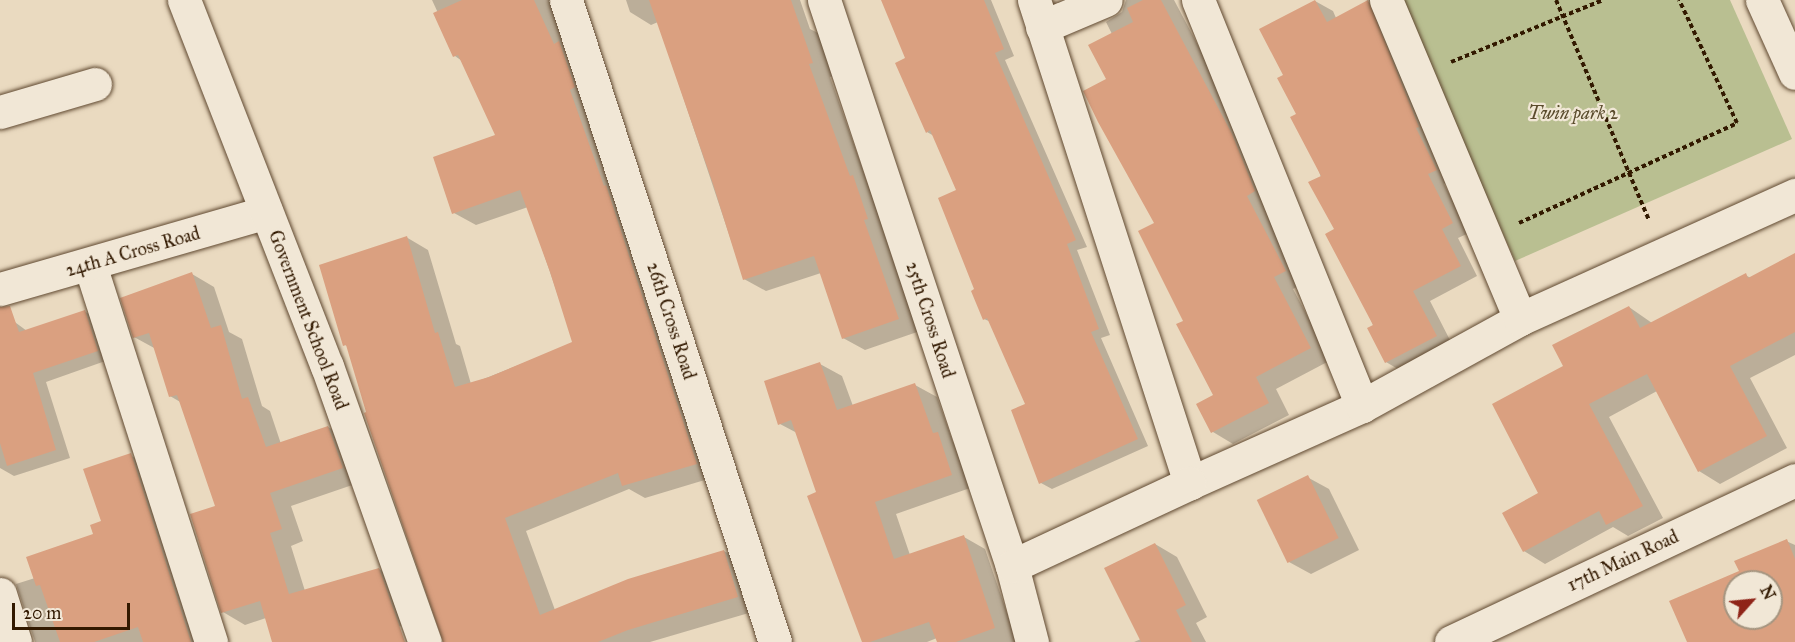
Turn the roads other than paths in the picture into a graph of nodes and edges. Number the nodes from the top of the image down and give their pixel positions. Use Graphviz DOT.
graph roads {
  1 [pos="184,0"];
  2 [pos="566,0"];
  3 [pos="824,0"];
  4 [pos="1106,0"];
  5 [pos="1198,0"];
  6 [pos="1386,0"];
  7 [pos="1762,0"];
  8 [pos="1038,14"];
  9 [pos="1795,73"];
  10 [pos="95,84"];
  11 [pos="0,112"];
  12 [pos="1795,195"];
  13 [pos="266,212"];
  14 [pos="90,265"];
  15 [pos="0,289"];
  16 [pos="1520,319"];
  17 [pos="1362,406"];
  18 [pos="1795,480"];
  19 [pos="1190,483"];
  20 [pos="1012,566"];
  21 [pos="0,594"];
  22 [pos="15,642"];
  23 [pos="211,642"];
  24 [pos="425,642"];
  25 [pos="775,642"];
  26 [pos="1032,642"];
  27 [pos="1451,642"];
  1 -- 13 [label="street, Government School Road"];
  2 -- 25 [label="street, 26th Cross Road"];
  3 -- 20 [label="street, 25th Cross Road"];
  4 -- 8 [label="street"];
  5 -- 17 [label="street"];
  6 -- 16 [label="street"];
  7 -- 9 [label="street"];
  8 -- 19 [label="street"];
  10 -- 11 [label="street"];
  12 -- 16 [label="street"];
  13 -- 14 [label="street, 24th A Cross Road"];
  13 -- 24 [label="street, Government School Road"];
  14 -- 15 [label="street, 24th A Cross Road"];
  14 -- 23 [label="street"];
  16 -- 17 [label="street"];
  17 -- 19 [label="street"];
  18 -- 27 [label="street, 17th Main Road"];
  19 -- 20 [label="street"];
  20 -- 26 [label="street, 25th Cross Road"];
  21 -- 22 [label="street"];
}
